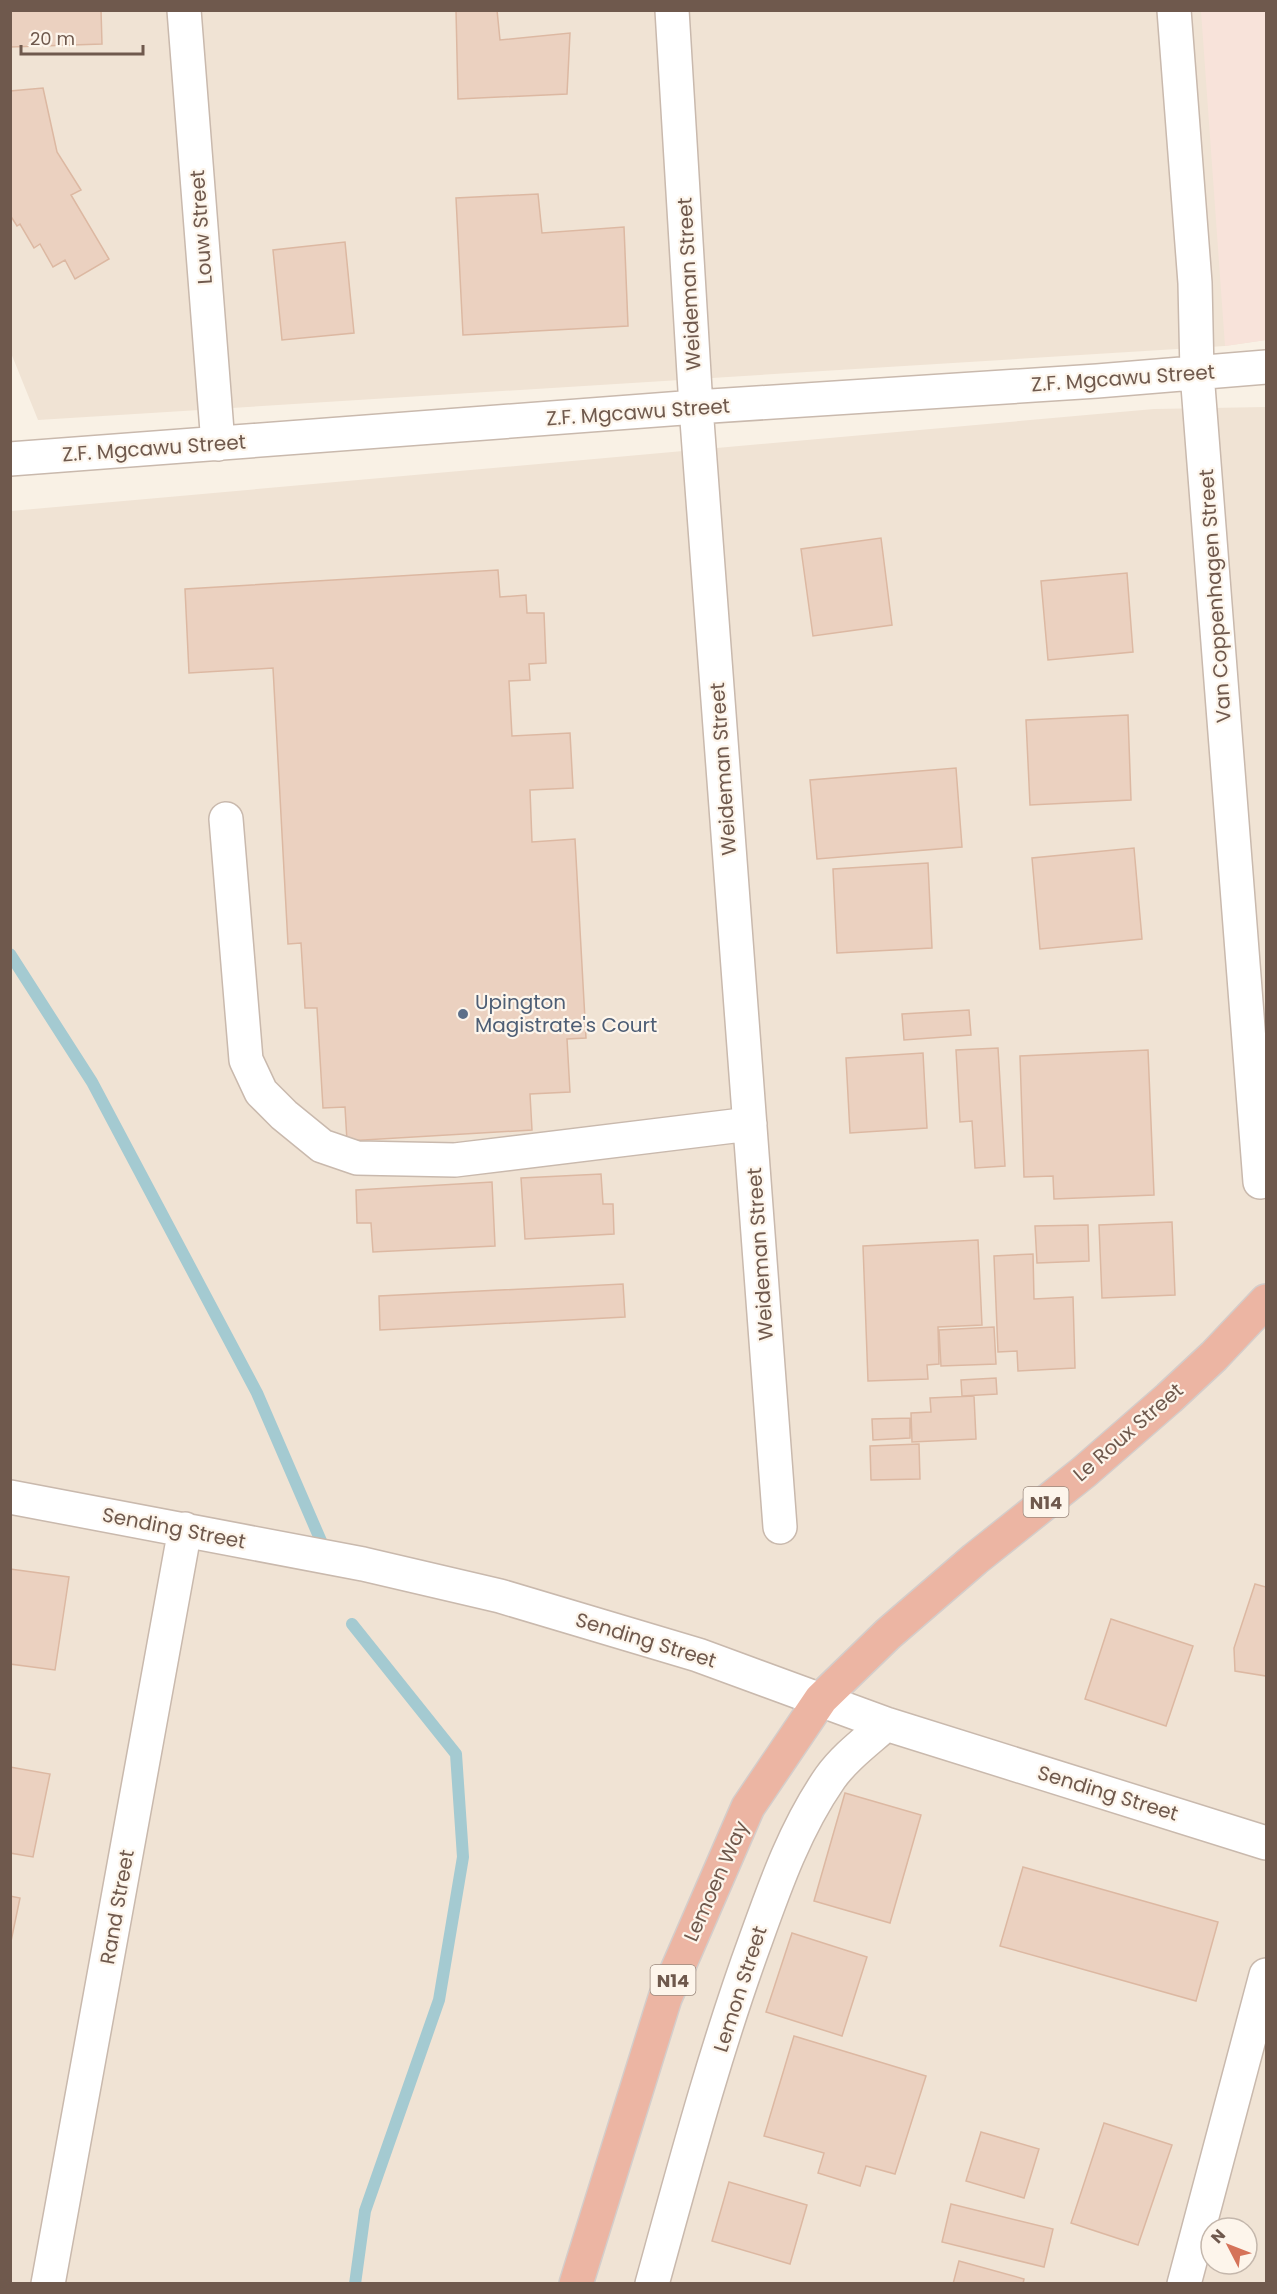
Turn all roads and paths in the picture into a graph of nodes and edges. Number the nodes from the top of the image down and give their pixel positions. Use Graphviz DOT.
graph roads {
  1 [pos="184,10"];
  2 [pos="672,10"];
  3 [pos="1173,10"];
  4 [pos="1266,367"];
  5 [pos="1197,374"];
  6 [pos="696,407"];
  7 [pos="218,444"];
  8 [pos="11,456"];
  9 [pos="226,819"];
  10 [pos="750,1124"];
  11 [pos="1260,1182"];
  12 [pos="1266,1301"];
  13 [pos="10,1497"];
  14 [pos="780,1527"];
  15 [pos="185,1530"];
  16 [pos="821,1698"];
  17 [pos="886,1724"];
  18 [pos="1266,1843"];
  19 [pos="1266,1975"];
  20 [pos="48,2283"];
  21 [pos="576,2283"];
  22 [pos="652,2283"];
  23 [pos="1184,2283"];
  1 -- 7 [label="street, Louw Street"];
  2 -- 6 [label="street, Weideman Street"];
  3 -- 5 [label="street, Van Coppenhagen Street"];
  4 -- 5 [label="street, Z.F. Mgcawu Street"];
  5 -- 6 [label="street, Z.F. Mgcawu Street"];
  5 -- 11 [label="street, Van Coppenhagen Street"];
  6 -- 7 [label="street, Z.F. Mgcawu Street"];
  6 -- 10 [label="street, Weideman Street"];
  7 -- 8 [label="street, Z.F. Mgcawu Street"];
  9 -- 10 [label="street"];
  10 -- 14 [label="street, Weideman Street"];
  12 -- 16 [label="highway, Le Roux Street / N14"];
  13 -- 15 [label="street, Sending Street"];
  15 -- 16 [label="street, Sending Street"];
  15 -- 20 [label="street, Rand Street"];
  16 -- 17 [label="street, Sending Street"];
  16 -- 21 [label="highway, Lemoen Way / N14"];
  17 -- 18 [label="street, Sending Street"];
  17 -- 22 [label="street, Lemon Street"];
  19 -- 23 [label="street"];
}
